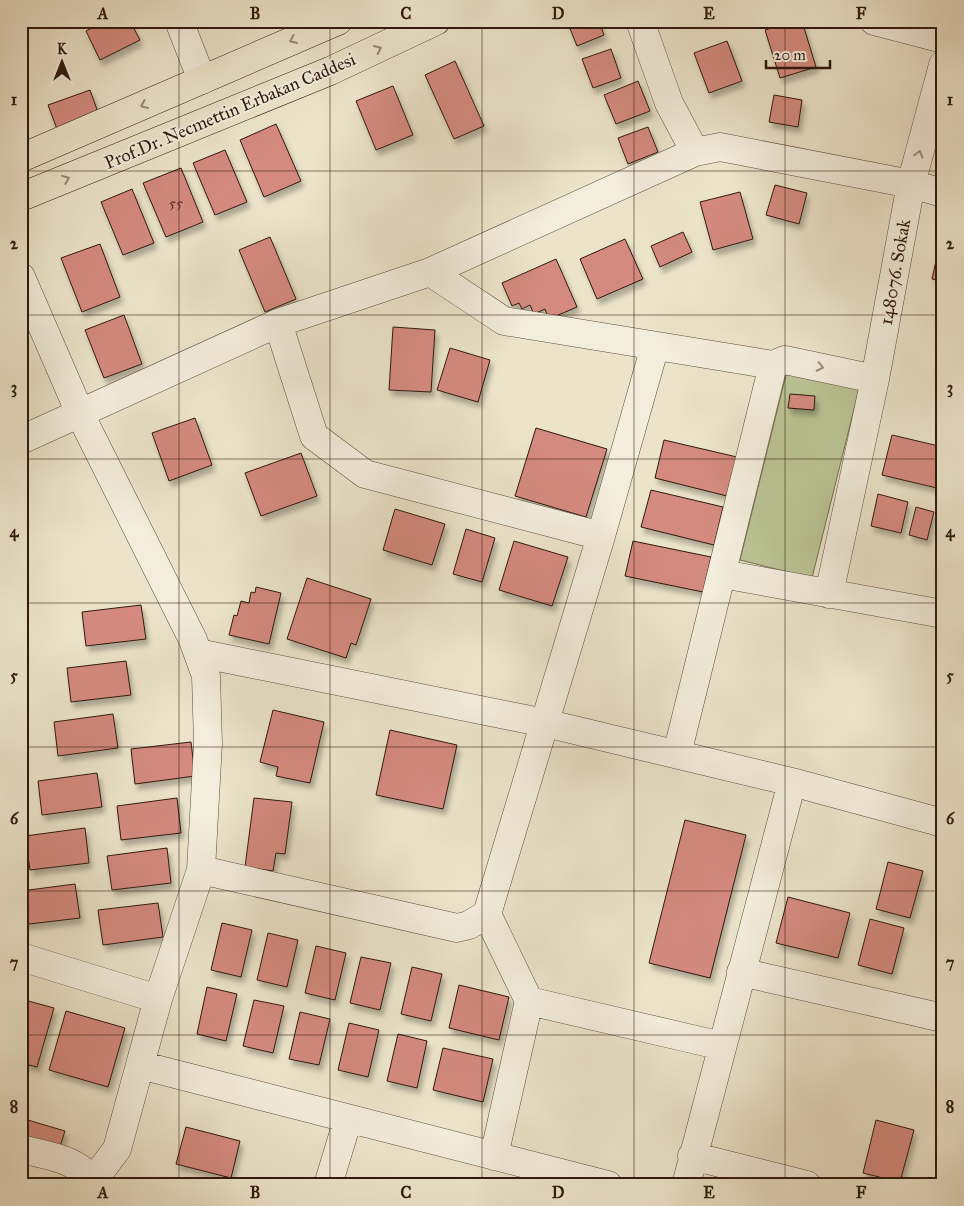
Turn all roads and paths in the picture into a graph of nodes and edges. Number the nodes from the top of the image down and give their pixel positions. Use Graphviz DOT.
graph roads {
  1 [pos="179,21"];
  2 [pos="338,21"];
  3 [pos="436,21"];
  4 [pos="640,21"];
  5 [pos="874,21"];
  6 [pos="943,39"];
  7 [pos="943,65"];
  8 [pos="202,80"];
  9 [pos="695,152"];
  10 [pos="21,158"];
  11 [pos="911,184"];
  12 [pos="943,193"];
  13 [pos="21,197"];
  14 [pos="430,272"];
  15 [pos="21,277"];
  16 [pos="278,323"];
  17 [pos="655,346"];
  18 [pos="773,365"];
  19 [pos="875,379"];
  20 [pos="80,412"];
  21 [pos="21,440"];
  22 [pos="601,536"];
  23 [pos="722,574"];
  24 [pos="828,594"];
  25 [pos="943,614"];
  26 [pos="198,653"];
  27 [pos="545,723"];
  28 [pos="677,754"];
  29 [pos="792,782"];
  30 [pos="943,824"];
  31 [pos="201,870"];
  32 [pos="487,914"];
  33 [pos="21,956"];
  34 [pos="741,972"];
  35 [pos="158,999"];
  36 [pos="529,1002"];
  37 [pos="943,1018"];
  38 [pos="722,1046"];
  39 [pos="140,1065"];
  40 [pos="348,1119"];
  41 [pos="21,1149"];
  42 [pos="494,1156"];
  43 [pos="692,1156"];
  44 [pos="764,1180"];
  45 [pos="92,1183"];
  46 [pos="328,1185"];
  47 [pos="608,1185"];
  48 [pos="686,1185"];
  49 [pos="807,1185"];
  1 -- 8 [label="street"];
  2 -- 8 [label="main road, one-way"];
  13 -- 3 [label="main road, Prof.Dr. Necmettin Erbakan Caddesi, one-way"];
  4 -- 9 [label="street"];
  5 -- 6 [label="street"];
  11 -- 7 [label="street, 148076. Sokak, one-way"];
  8 -- 10 [label="main road, one-way"];
  9 -- 11 [label="street"];
  9 -- 14 [label="street"];
  11 -- 12 [label="street"];
  11 -- 19 [label="street, 148076. Sokak"];
  14 -- 16 [label="street"];
  14 -- 17 [label="street"];
  15 -- 20 [label="street"];
  16 -- 20 [label="street"];
  16 -- 22 [label="street"];
  17 -- 18 [label="street"];
  17 -- 22 [label="street"];
  18 -- 19 [label="street, one-way"];
  18 -- 23 [label="street"];
  19 -- 24 [label="street, 148076. Sokak"];
  20 -- 21 [label="street"];
  20 -- 26 [label="street"];
  22 -- 27 [label="street"];
  23 -- 24 [label="street"];
  23 -- 28 [label="street"];
  24 -- 25 [label="street"];
  26 -- 27 [label="street"];
  26 -- 31 [label="street"];
  27 -- 28 [label="street"];
  27 -- 32 [label="street"];
  28 -- 29 [label="street"];
  29 -- 30 [label="street"];
  29 -- 34 [label="street"];
  31 -- 32 [label="street"];
  31 -- 35 [label="street"];
  32 -- 36 [label="street"];
  33 -- 35 [label="street"];
  34 -- 37 [label="street"];
  34 -- 38 [label="street"];
  35 -- 39 [label="street"];
  36 -- 38 [label="street"];
  36 -- 42 [label="street"];
  38 -- 43 [label="street"];
  39 -- 40 [label="street"];
  39 -- 45 [label="street"];
  40 -- 42 [label="street"];
  40 -- 46 [label="street"];
  41 -- 45 [label="street"];
  42 -- 47 [label="street"];
  43 -- 44 [label="street"];
  43 -- 48 [label="street"];
  44 -- 49 [label="street"];
}
